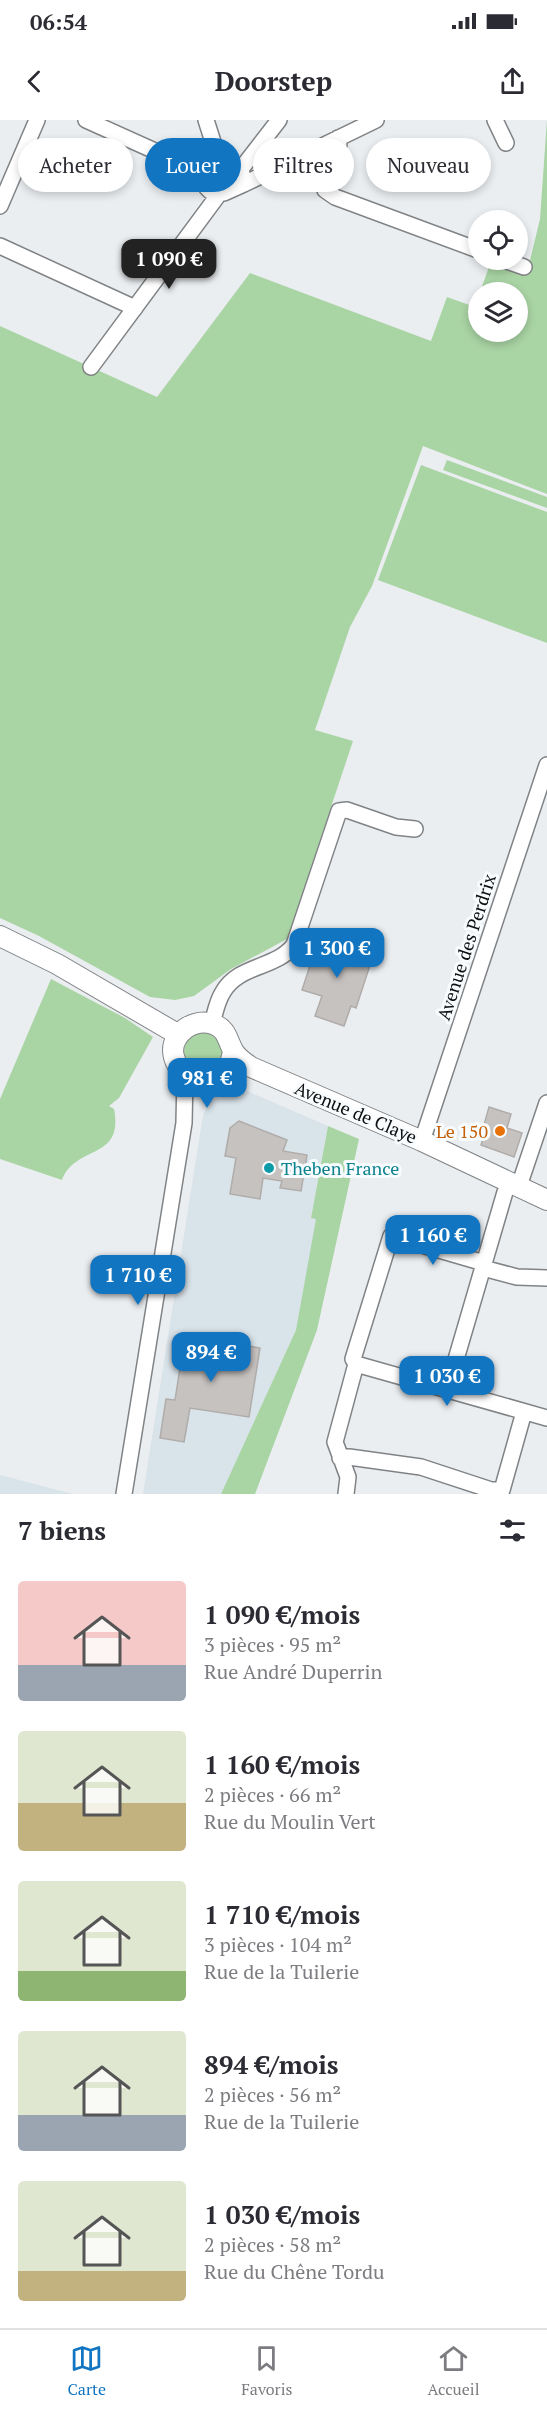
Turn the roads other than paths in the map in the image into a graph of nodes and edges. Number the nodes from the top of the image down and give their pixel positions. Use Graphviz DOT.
graph roads {
  1 [pos="37,120"];
  2 [pos="86,120"];
  3 [pos="206,120"];
  4 [pos="279,120"];
  5 [pos="376,120"];
  6 [pos="495,120"];
  7 [pos="212,138"];
  8 [pos="338,138"];
  9 [pos="506,143"];
  10 [pos="145,147"];
  11 [pos="253,173"];
  12 [pos="243,175"];
  13 [pos="216,192"];
  14 [pos="328,192"];
  15 [pos="219,194"];
  16 [pos="0,206"];
  17 [pos="0,246"];
  18 [pos="468,246"];
  19 [pos="135,308"];
  20 [pos="91,367"];
  21 [pos="547,765"];
  22 [pos="415,829"];
  23 [pos="0,936"];
  24 [pos="212,1024"];
  25 [pos="179,1035"];
  26 [pos="233,1051"];
  27 [pos="185,1075"];
  28 [pos="216,1078"];
  29 [pos="547,1103"];
  30 [pos="184,1123"];
  31 [pos="422,1141"];
  32 [pos="512,1189"];
  33 [pos="547,1200"];
  34 [pos="547,1214"];
  35 [pos="483,1266"];
  36 [pos="547,1278"];
  37 [pos="356,1364"];
  38 [pos="447,1390"];
  39 [pos="524,1412"];
  40 [pos="547,1418"];
  41 [pos="340,1458"];
  42 [pos="501,1492"];
  43 [pos="124,1494"];
  44 [pos="346,1494"];
  1 -- 16 [label="street"];
  2 -- 10 [label="street"];
  3 -- 7 [label="street"];
  4 -- 12 [label="street"];
  5 -- 8 [label="street"];
  6 -- 9 [label="street"];
  11 -- 12 [label="street"];
  12 -- 15 [label="street"];
  13 -- 15 [label="street"];
  14 -- 18 [label="street"];
  15 -- 19 [label="street"];
  17 -- 19 [label="street"];
  19 -- 20 [label="street"];
  21 -- 31 [label="street, Avenue des Perdrix"];
  22 -- 24 [label="street"];
  23 -- 25 [label="main road"];
  24 -- 25 [label="main road"];
  24 -- 26 [label="main road, Avenue de Claye"];
  25 -- 27 [label="main road"];
  26 -- 28 [label="main road"];
  26 -- 31 [label="main road, Avenue de Claye"];
  27 -- 28 [label="main road, Avenue de Claye"];
  27 -- 30 [label="street"];
  28 -- 30 [label="street"];
  28 -- 32 [label="main road, Avenue de Claye"];
  29 -- 32 [label="street"];
  30 -- 43 [label="street"];
  31 -- 32 [label="main road, Avenue de Claye"];
  32 -- 33 [label="main road, Avenue de Claye"];
  32 -- 34 [label="main road, Avenue de Claye"];
  32 -- 35 [label="street"];
  35 -- 36 [label="street"];
  35 -- 37 [label="street"];
  35 -- 38 [label="street"];
  37 -- 38 [label="street"];
  37 -- 41 [label="street"];
  38 -- 39 [label="street"];
  39 -- 40 [label="street"];
  39 -- 42 [label="street"];
  41 -- 42 [label="street"];
  41 -- 44 [label="street"];
}
